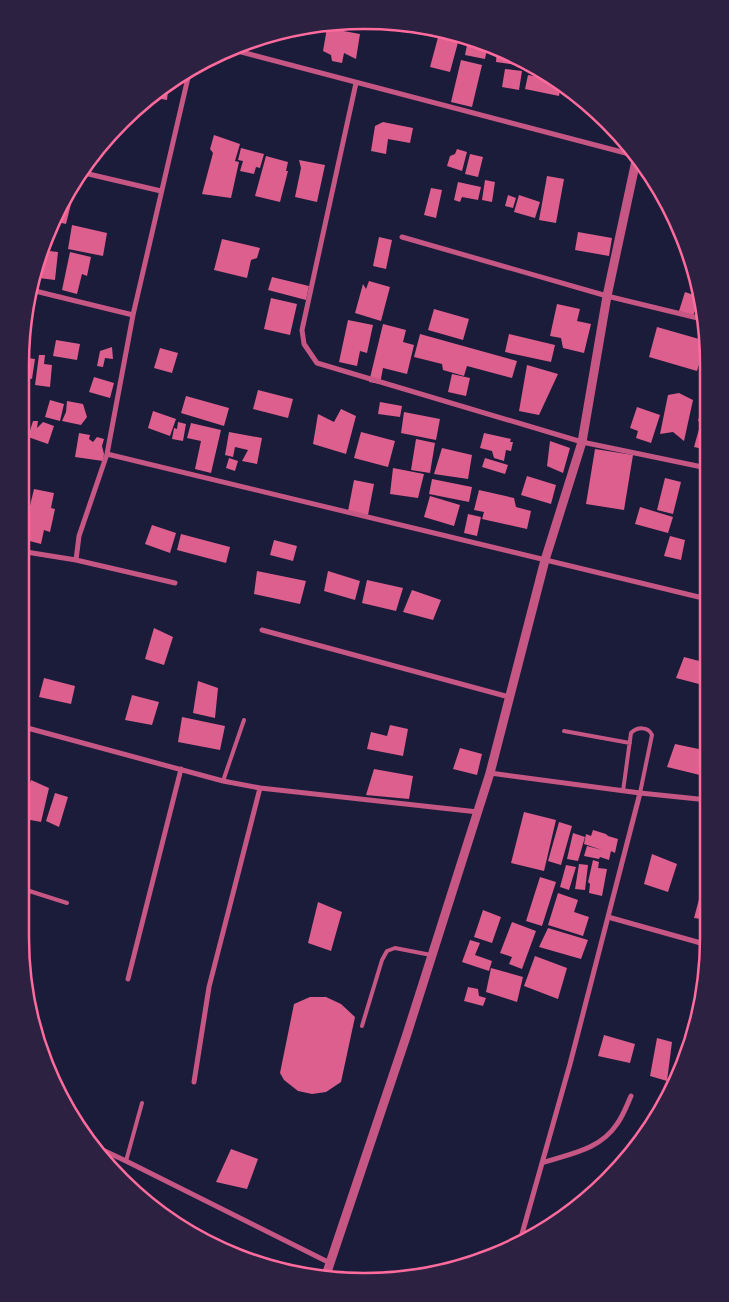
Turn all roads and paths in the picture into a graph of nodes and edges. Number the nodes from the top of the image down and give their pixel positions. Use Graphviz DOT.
graph roads {
  1 [pos="242,52"];
  2 [pos="188,79"];
  3 [pos="356,83"];
  4 [pos="625,153"];
  5 [pos="635,165"];
  6 [pos="88,174"];
  7 [pos="161,191"];
  8 [pos="402,237"];
  9 [pos="37,291"];
  10 [pos="607,296"];
  11 [pos="133,315"];
  12 [pos="697,318"];
  13 [pos="582,442"];
  14 [pos="107,454"];
  15 [pos="700,467"];
  16 [pos="29,552"];
  17 [pos="76,560"];
  18 [pos="545,560"];
  19 [pos="175,583"];
  20 [pos="700,597"];
  21 [pos="262,630"];
  22 [pos="509,697"];
  23 [pos="244,720"];
  24 [pos="29,728"];
  25 [pos="564,731"];
  26 [pos="630,744"];
  27 [pos="181,769"];
  28 [pos="490,773"];
  29 [pos="223,781"];
  30 [pos="260,788"];
  31 [pos="623,791"];
  32 [pos="640,793"];
  33 [pos="700,799"];
  34 [pos="478,812"];
  35 [pos="29,891"];
  36 [pos="67,903"];
  37 [pos="608,917"];
  38 [pos="700,943"];
  39 [pos="431,955"];
  40 [pos="128,979"];
  41 [pos="362,1026"];
  42 [pos="194,1082"];
  43 [pos="632,1096"];
  44 [pos="142,1103"];
  45 [pos="106,1151"];
  46 [pos="126,1161"];
  47 [pos="542,1164"];
  48 [pos="522,1234"];
  49 [pos="330,1263"];
  50 [pos="327,1271"];
  1 -- 3 [label="street"];
  2 -- 7 [label="street"];
  3 -- 4 [label="street"];
  3 -- 13 [label="street"];
  5 -- 10 [label="street"];
  6 -- 7 [label="street"];
  7 -- 11 [label="street"];
  8 -- 10 [label="street"];
  9 -- 11 [label="street"];
  10 -- 12 [label="street"];
  10 -- 13 [label="street"];
  11 -- 14 [label="street"];
  13 -- 15 [label="street"];
  13 -- 18 [label="street"];
  14 -- 17 [label="street"];
  14 -- 18 [label="street"];
  16 -- 17 [label="street"];
  17 -- 19 [label="street"];
  18 -- 20 [label="street"];
  18 -- 22 [label="street"];
  21 -- 22 [label="street"];
  22 -- 28 [label="street"];
  23 -- 29 [label="lane"];
  24 -- 27 [label="street"];
  25 -- 26 [label="lane"];
  26 -- 31 [label="lane"];
  26 -- 32 [label="lane"];
  27 -- 29 [label="street"];
  27 -- 40 [label="street"];
  28 -- 31 [label="street"];
  28 -- 34 [label="street"];
  29 -- 30 [label="street"];
  30 -- 34 [label="street"];
  30 -- 42 [label="street"];
  31 -- 32 [label="street"];
  32 -- 33 [label="street"];
  32 -- 37 [label="street"];
  34 -- 39 [label="street"];
  35 -- 36 [label="lane"];
  37 -- 38 [label="street"];
  37 -- 47 [label="street"];
  39 -- 41 [label="lane"];
  39 -- 49 [label="street"];
  43 -- 47 [label="street"];
  44 -- 46 [label="lane"];
  45 -- 46 [label="street"];
  46 -- 49 [label="street"];
  47 -- 48 [label="street"];
  49 -- 50 [label="street"];
}
